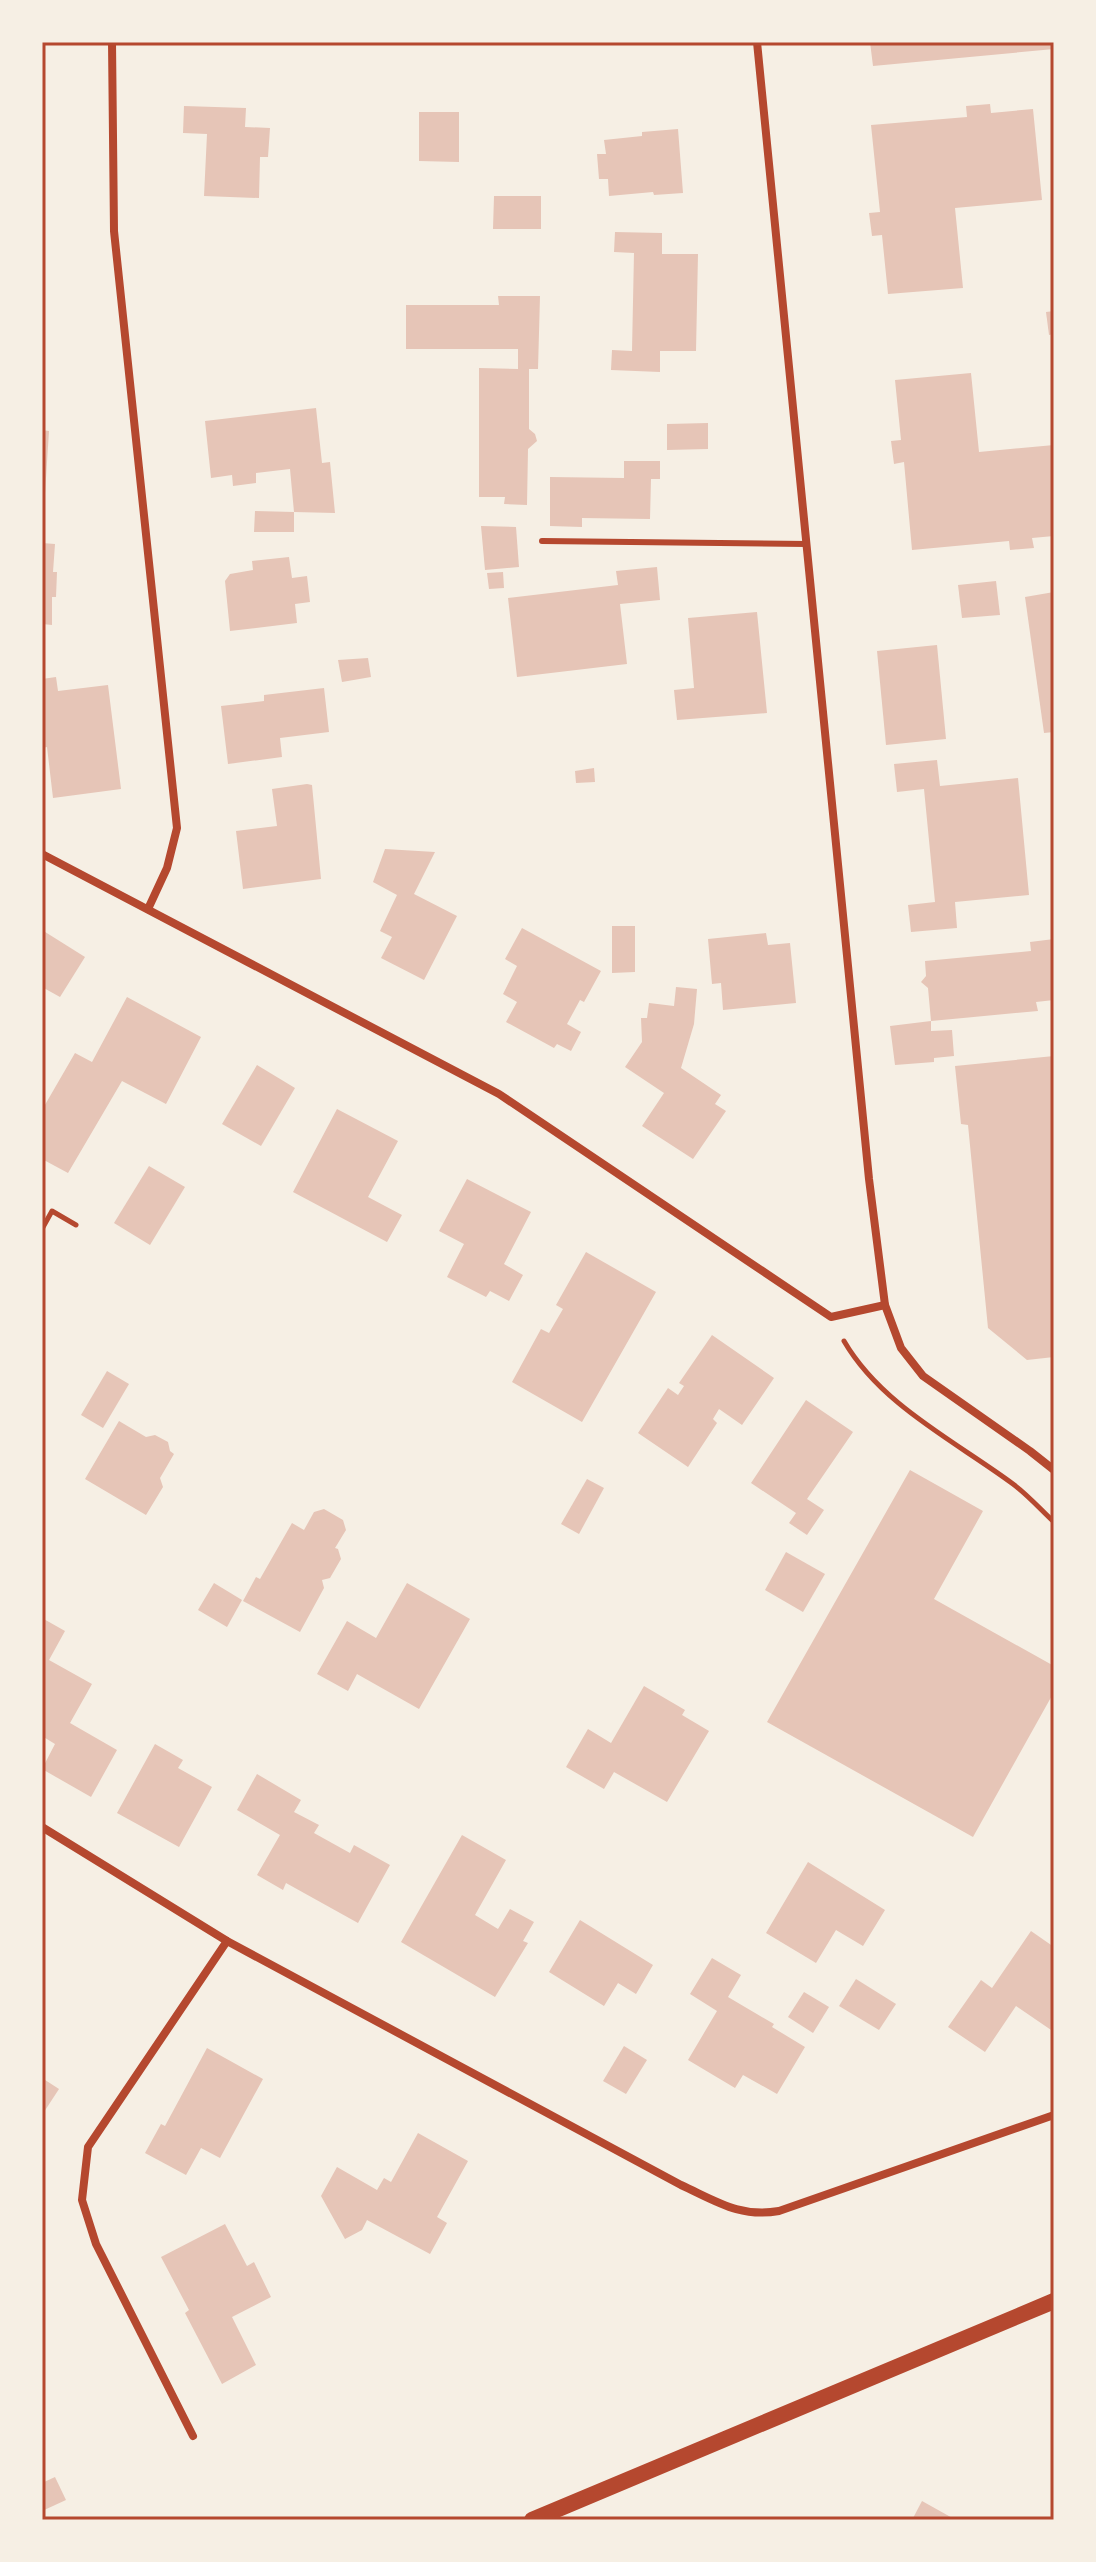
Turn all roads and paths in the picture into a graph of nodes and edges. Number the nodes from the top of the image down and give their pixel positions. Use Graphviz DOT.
graph roads {
  1 [pos="112,42"];
  2 [pos="757,42"];
  3 [pos="542,541"];
  4 [pos="807,544"];
  5 [pos="42,854"];
  6 [pos="148,909"];
  7 [pos="76,1225"];
  8 [pos="42,1229"];
  9 [pos="885,1305"];
  10 [pos="831,1317"];
  11 [pos="1054,1470"];
  12 [pos="1054,1522"];
  13 [pos="42,1827"];
  14 [pos="227,1941"];
  15 [pos="1054,2115"];
  16 [pos="1054,2301"];
  17 [pos="193,2436"];
  18 [pos="532,2520"];
  1 -- 6 [label="street"];
  2 -- 4 [label="street"];
  3 -- 4 [label="lane"];
  4 -- 9 [label="street"];
  5 -- 6 [label="street"];
  6 -- 10 [label="street"];
  7 -- 8 [label="path"];
  9 -- 10 [label="street"];
  9 -- 11 [label="street"];
  10 -- 12 [label="path"];
  13 -- 14 [label="street"];
  14 -- 15 [label="street"];
  14 -- 17 [label="street"];
  16 -- 18 [label="main road"];
}
